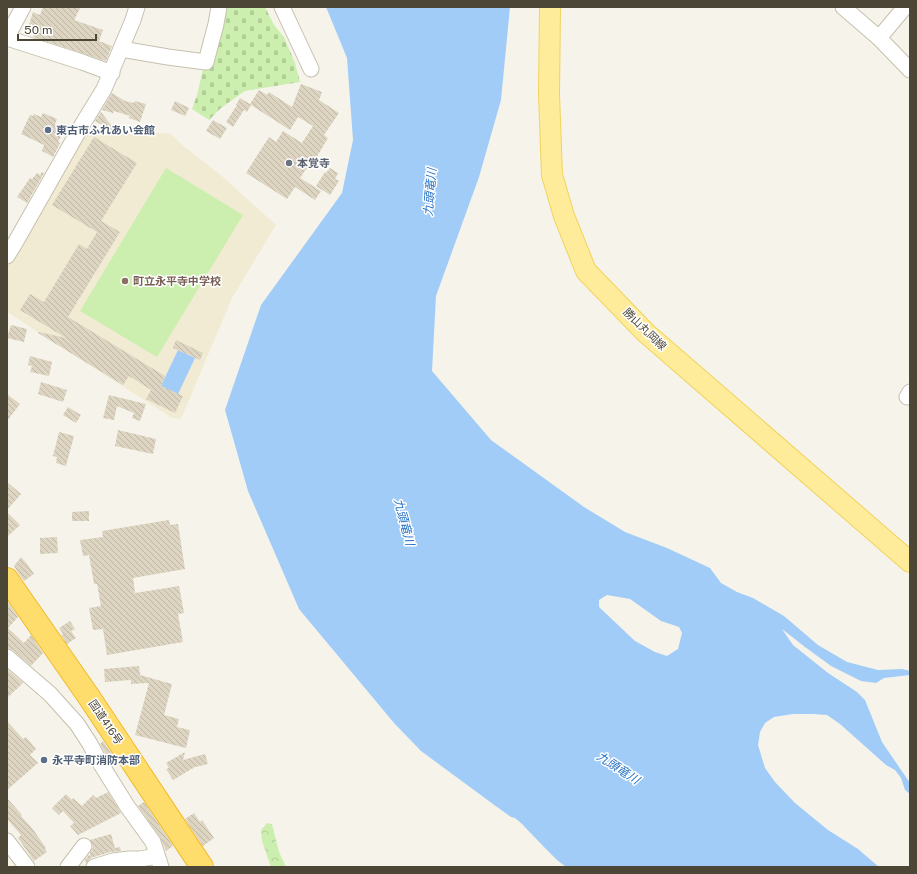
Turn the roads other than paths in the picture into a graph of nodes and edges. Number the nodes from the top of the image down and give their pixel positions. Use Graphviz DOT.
graph roads {
  1 [pos="23,7"];
  2 [pos="137,7"];
  3 [pos="219,7"];
  4 [pos="282,7"];
  5 [pos="550,7"];
  6 [pos="843,7"];
  7 [pos="905,7"];
  8 [pos="7,37"];
  9 [pos="879,38"];
  10 [pos="121,49"];
  11 [pos="311,69"];
  12 [pos="910,70"];
  13 [pos="112,73"];
  14 [pos="7,256"];
  15 [pos="910,562"];
  16 [pos="7,579"];
  17 [pos="10,664"];
  18 [pos="7,841"];
  19 [pos="84,846"];
  20 [pos="159,861"];
  21 [pos="27,867"];
  22 [pos="68,867"];
  23 [pos="94,867"];
  24 [pos="202,867"];
  1 -- 8 [label="street"];
  2 -- 10 [label="street"];
  3 -- 10 [label="street"];
  4 -- 11 [label="street"];
  5 -- 15 [label="main road, 勝山丸岡線"];
  6 -- 9 [label="street"];
  7 -- 9 [label="street"];
  8 -- 13 [label="street"];
  9 -- 12 [label="street"];
  10 -- 13 [label="street"];
  13 -- 14 [label="street"];
  16 -- 24 [label="highway, 国道416号"];
  17 -- 20 [label="street"];
  18 -- 21 [label="street"];
  19 -- 22 [label="street"];
  20 -- 23 [label="street"];
}
